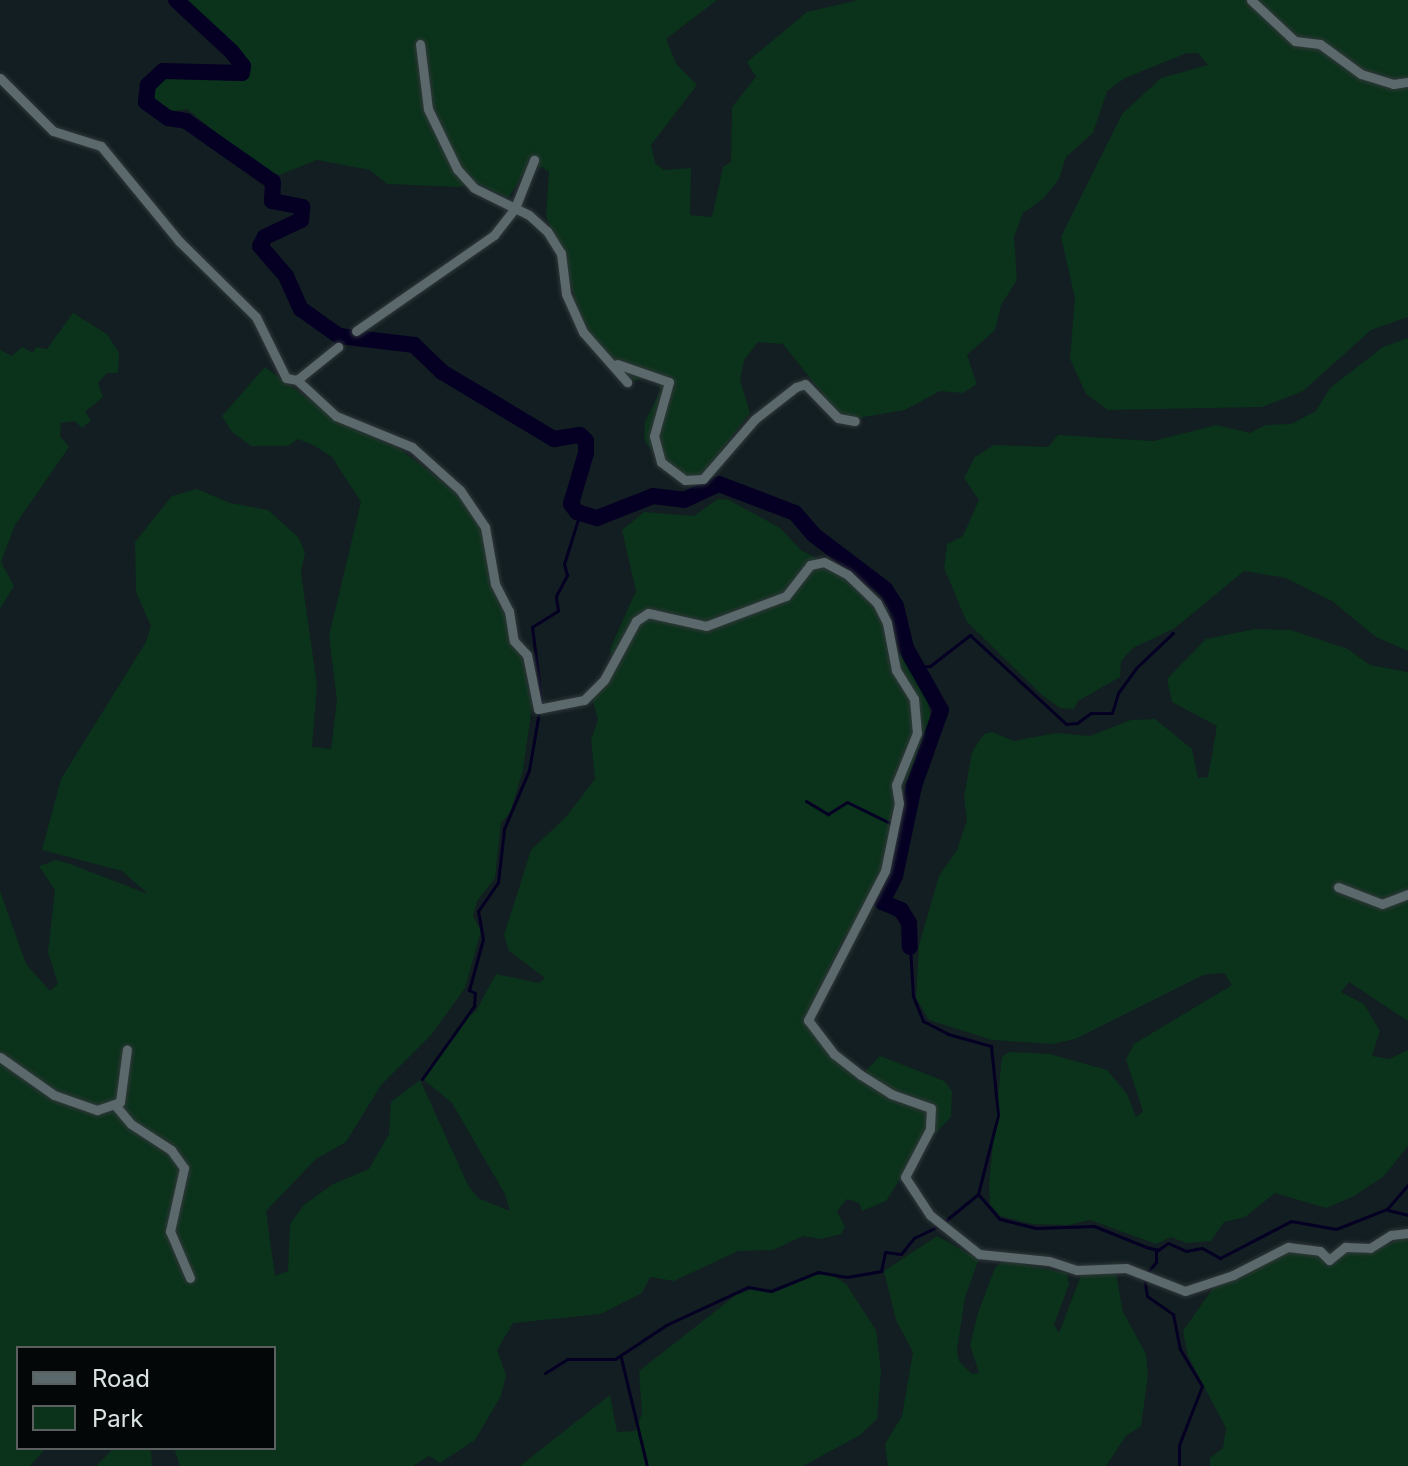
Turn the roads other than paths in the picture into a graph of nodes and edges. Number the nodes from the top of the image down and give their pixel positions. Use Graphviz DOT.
graph roads {
  1 [pos="1251,0"];
  2 [pos="420,44"];
  3 [pos="0,78"];
  4 [pos="1408,82"];
  5 [pos="534,160"];
  6 [pos="515,208"];
  7 [pos="356,331"];
  8 [pos="338,347"];
  9 [pos="613,363"];
  10 [pos="297,380"];
  11 [pos="627,382"];
  12 [pos="855,421"];
  13 [pos="1338,887"];
  14 [pos="1408,894"];
  15 [pos="127,1049"];
  16 [pos="0,1057"];
  17 [pos="115,1105"];
  18 [pos="1408,1233"];
  19 [pos="190,1278"];
  1 -- 4 [label="street"];
  2 -- 6 [label="street"];
  3 -- 10 [label="street"];
  5 -- 6 [label="street"];
  6 -- 7 [label="street"];
  6 -- 9 [label="street"];
  8 -- 10 [label="street"];
  9 -- 11 [label="street"];
  9 -- 12 [label="street"];
  10 -- 18 [label="street"];
  13 -- 14 [label="street"];
  15 -- 17 [label="street"];
  16 -- 17 [label="street"];
  17 -- 19 [label="street"];
}
